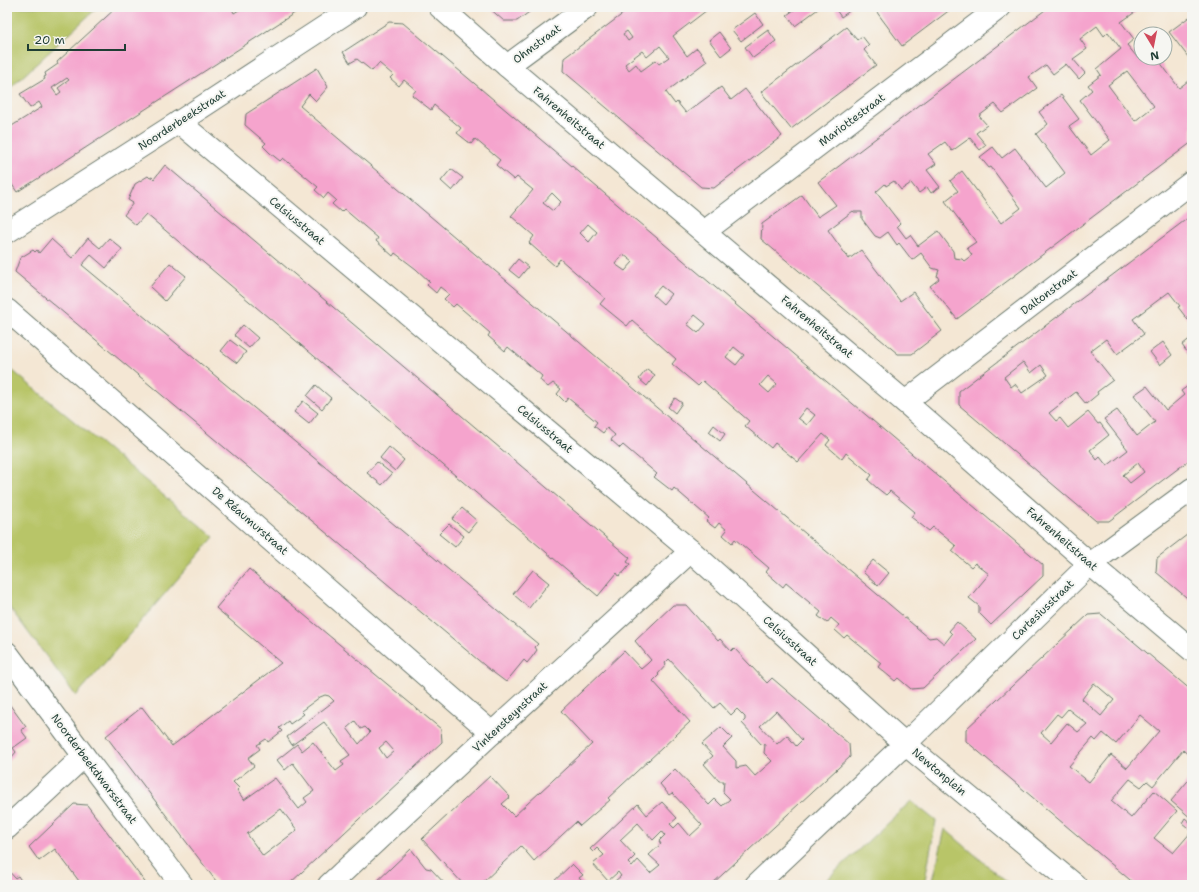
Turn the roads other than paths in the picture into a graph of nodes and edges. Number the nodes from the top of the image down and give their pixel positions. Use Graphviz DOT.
graph roads {
  1 [pos="355,7"];
  2 [pos="440,7"];
  3 [pos="587,7"];
  4 [pos="1000,7"];
  5 [pos="507,66"];
  6 [pos="179,122"];
  7 [pos="1192,182"];
  8 [pos="7,232"];
  9 [pos="704,232"];
  10 [pos="7,310"];
  11 [pos="905,402"];
  12 [pos="1192,489"];
  13 [pos="691,551"];
  14 [pos="1090,564"];
  15 [pos="1192,650"];
  16 [pos="7,653"];
  17 [pos="492,733"];
  18 [pos="905,744"];
  19 [pos="84,756"];
  20 [pos="7,828"];
  21 [pos="182,885"];
  22 [pos="329,885"];
  23 [pos="756,885"];
  24 [pos="1075,885"];
  1 -- 6 [label="street, Noorderbeekstraat"];
  2 -- 5 [label="street, Fahrenheitstraat"];
  3 -- 5 [label="street, Ohmstraat"];
  4 -- 9 [label="street, Mariottestraat"];
  5 -- 9 [label="street, Fahrenheitstraat"];
  6 -- 8 [label="street, Noorderbeekstraat"];
  6 -- 13 [label="street, Celsiusstraat"];
  7 -- 11 [label="street, Daltonstraat"];
  9 -- 11 [label="street, Fahrenheitstraat"];
  10 -- 17 [label="street, De Réaumurstraat"];
  11 -- 14 [label="street, Fahrenheitstraat"];
  12 -- 14 [label="street, Cartesiusstraat"];
  13 -- 17 [label="street, Vinkensteynstraat"];
  13 -- 18 [label="street, Celsiusstraat"];
  14 -- 15 [label="street, Fahrenheitstraat"];
  14 -- 18 [label="street, Cartesiusstraat"];
  16 -- 19 [label="street, Noorderbeekdwarsstraat"];
  17 -- 22 [label="street, Vinkensteynstraat"];
  18 -- 23 [label="street, Newtonplein"];
  18 -- 24 [label="street, Newtonplein"];
  19 -- 20 [label="street"];
  19 -- 21 [label="street, Noorderbeekdwarsstraat"];
}
